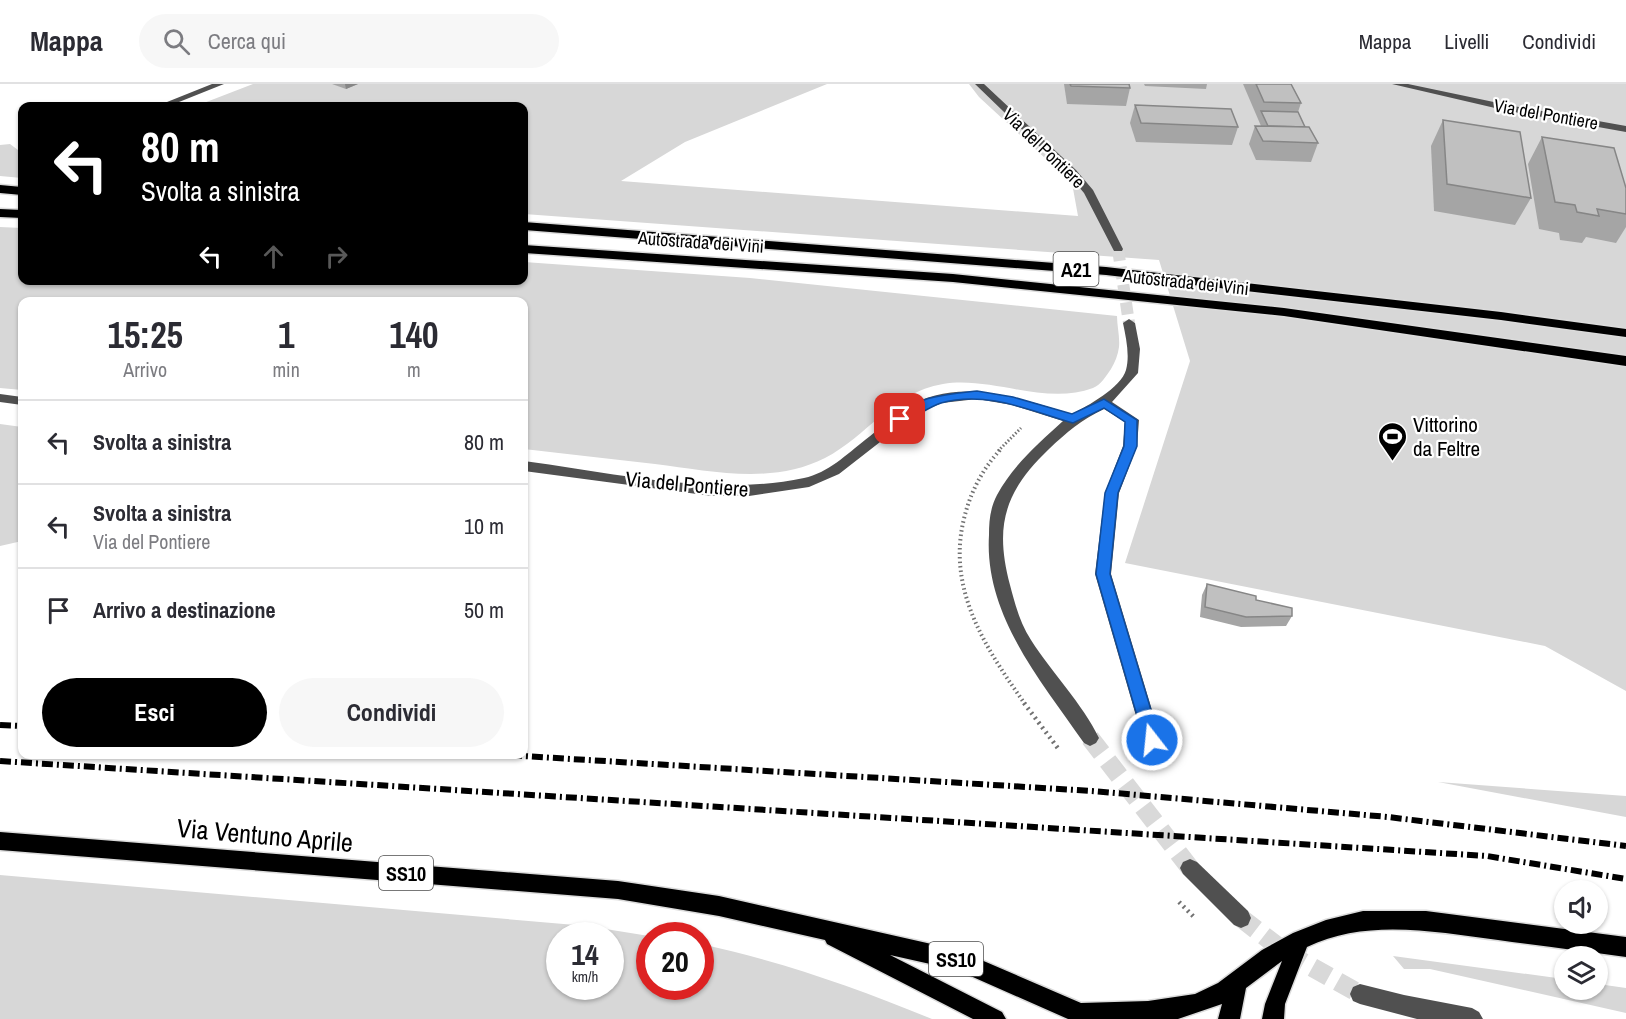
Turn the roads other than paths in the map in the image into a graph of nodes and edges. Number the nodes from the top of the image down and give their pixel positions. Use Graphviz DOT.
graph roads {
  1 [pos="220,84"];
  2 [pos="979,84"];
  3 [pos="1395,84"];
  4 [pos="173,102"];
  5 [pos="1626,129"];
  6 [pos="0,189"];
  7 [pos="18,190"];
  8 [pos="0,213"];
  9 [pos="18,214"];
  10 [pos="528,226"];
  11 [pos="528,249"];
  12 [pos="1118,249"];
  13 [pos="1129,323"];
  14 [pos="1626,333"];
  15 [pos="1626,361"];
  16 [pos="0,398"];
  17 [pos="18,400"];
  18 [pos="1104,403"];
  19 [pos="1073,419"];
  20 [pos="528,467"];
  21 [pos="1090,738"];
  22 [pos="1152,740"];
  23 [pos="0,841"];
  24 [pos="1190,868"];
  25 [pos="1241,918"];
  26 [pos="810,925"];
  27 [pos="1300,940"];
  28 [pos="1626,947"];
  29 [pos="1238,982"];
  30 [pos="1360,994"];
  31 [pos="1088,1016"];
  32 [pos="995,1019"];
  33 [pos="1229,1019"];
  34 [pos="1273,1019"];
  35 [pos="1472,1019"];
  1 -- 4 [label="street"];
  2 -- 12 [label="street, Via del Pontiere"];
  3 -- 5 [label="street, Via del Pontiere"];
  6 -- 7 [label="highway"];
  8 -- 9 [label="highway"];
  10 -- 14 [label="highway, Autostrada dei Vini / A21"];
  11 -- 15 [label="highway, Autostrada dei Vini / A21"];
  13 -- 18 [label="street"];
  16 -- 17 [label="street"];
  18 -- 19 [label="street"];
  18 -- 22 [label="street"];
  19 -- 20 [label="street, Via del Pontiere"];
  19 -- 21 [label="street"];
  23 -- 26 [label="main road, Via Ventuno Aprile / SS10"];
  24 -- 25 [label="street"];
  26 -- 31 [label="main road, Via Ventuno Aprile / SS10"];
  26 -- 32 [label="main road, Via Ventuno Aprile / SS10"];
  27 -- 28 [label="main road"];
  27 -- 29 [label="main road"];
  27 -- 34 [label="main road"];
  29 -- 31 [label="main road"];
  29 -- 33 [label="main road"];
  30 -- 35 [label="street"];
}
